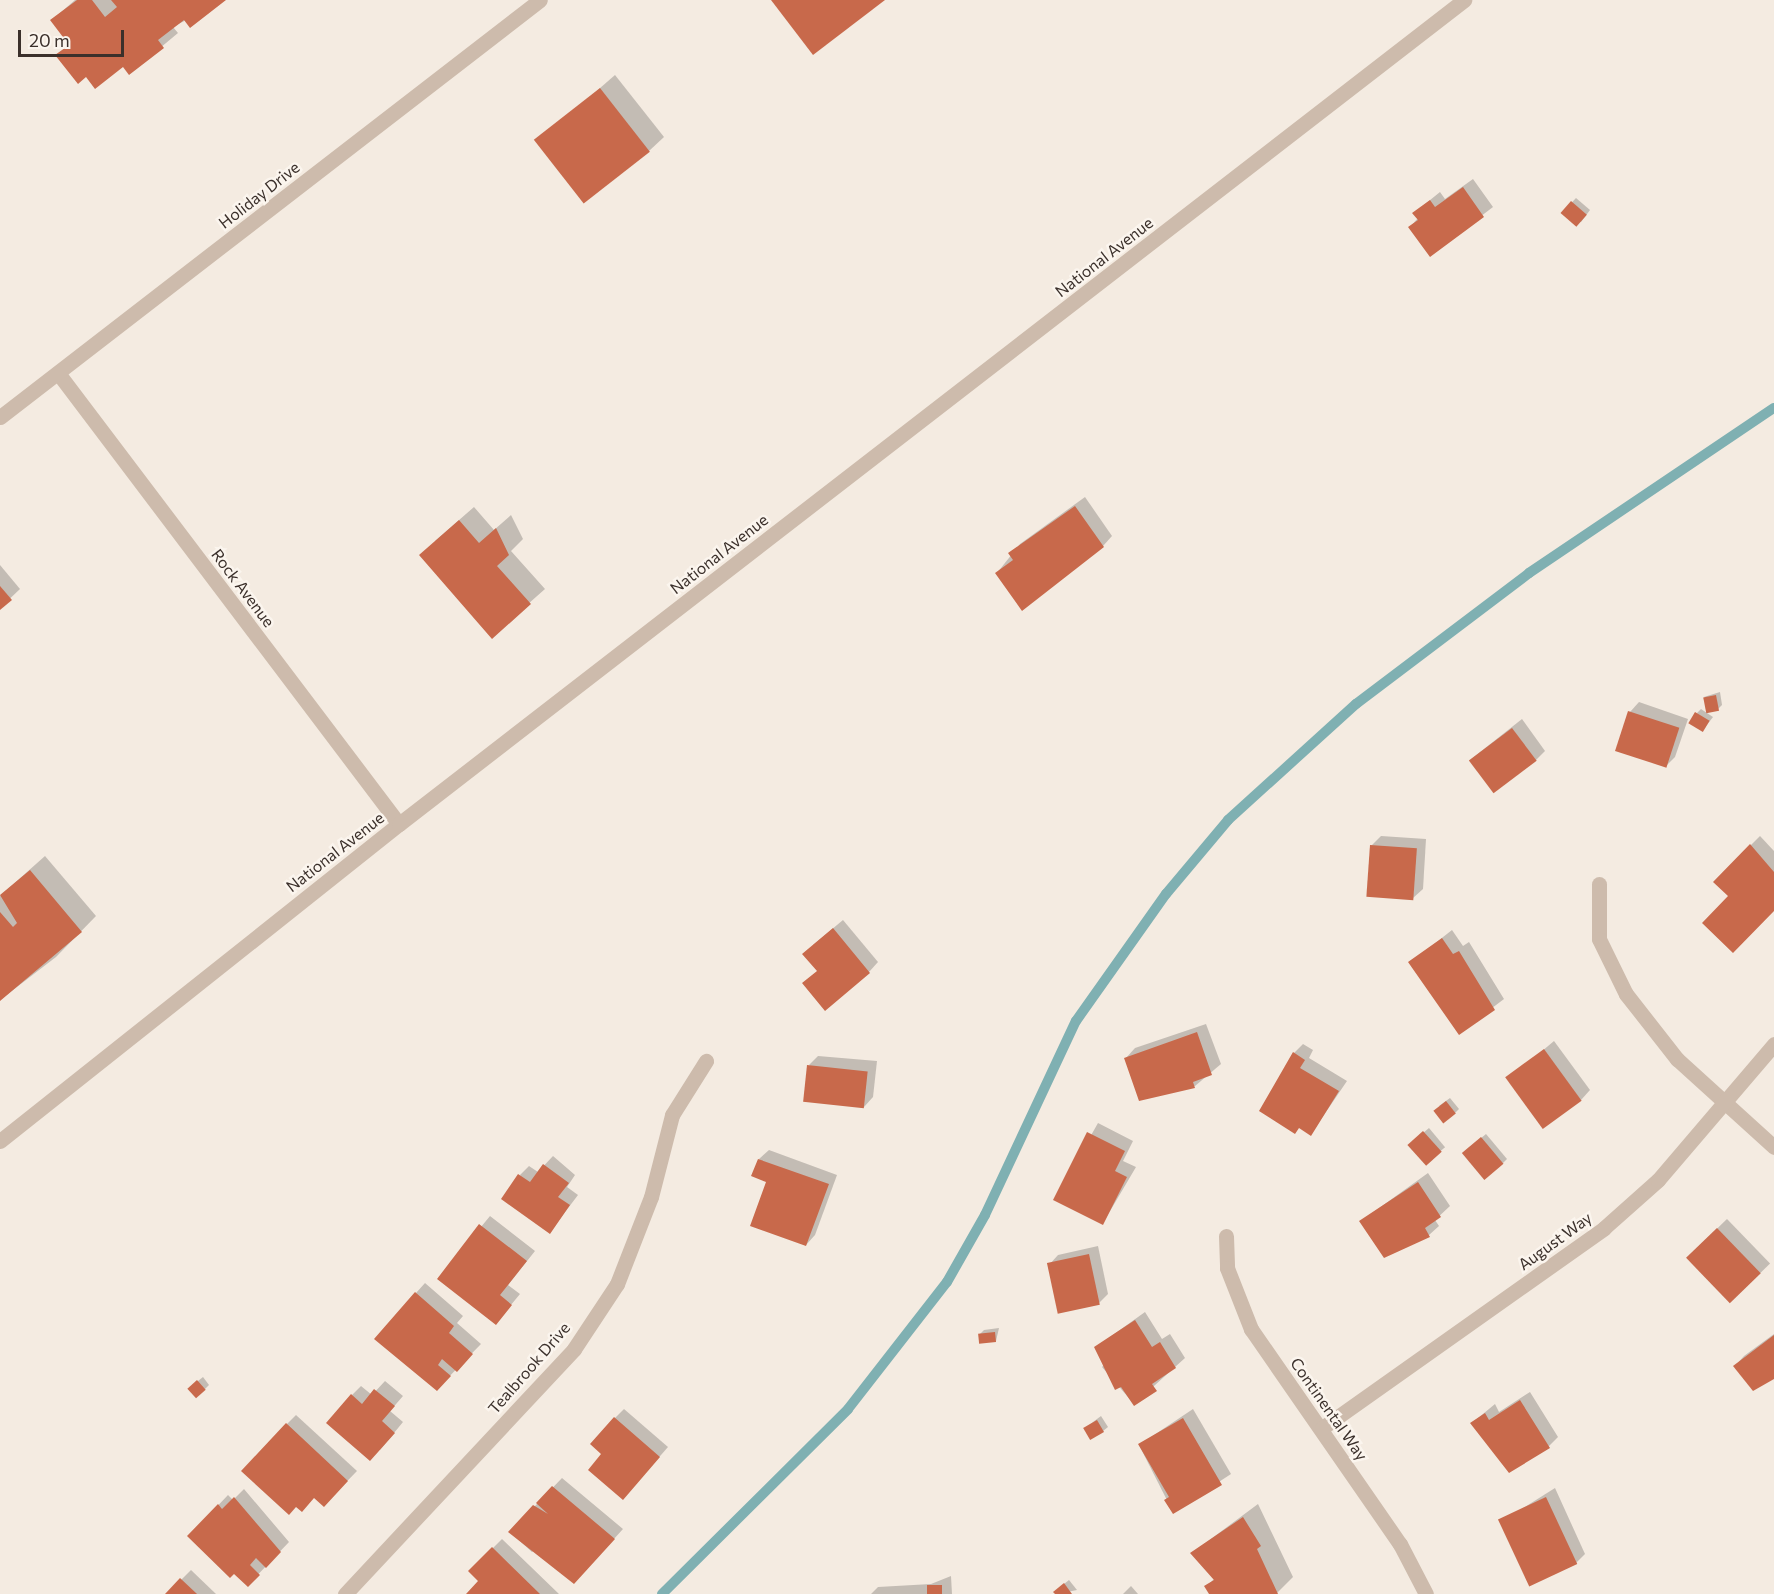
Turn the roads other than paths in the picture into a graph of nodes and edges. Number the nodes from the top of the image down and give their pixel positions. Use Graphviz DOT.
graph roads {
  1 [pos="540,0"];
  2 [pos="1464,0"];
  3 [pos="58,373"];
  4 [pos="0,417"];
  5 [pos="399,824"];
  6 [pos="1599,884"];
  7 [pos="1774,1044"];
  8 [pos="706,1061"];
  9 [pos="1724,1103"];
  10 [pos="0,1141"];
  11 [pos="1774,1147"];
  12 [pos="1226,1236"];
  13 [pos="1322,1428"];
  14 [pos="345,1594"];
  15 [pos="1426,1594"];
  1 -- 3 [label="street, Holiday Drive"];
  2 -- 5 [label="street, National Avenue"];
  3 -- 4 [label="street, Holiday Drive"];
  3 -- 5 [label="street, Rock Avenue"];
  5 -- 10 [label="street, National Avenue"];
  6 -- 9 [label="street"];
  7 -- 9 [label="street, August Way"];
  8 -- 14 [label="street, Tealbrook Drive"];
  9 -- 11 [label="street"];
  9 -- 13 [label="street, August Way"];
  12 -- 13 [label="street, Continental Way"];
  13 -- 15 [label="street, Continental Way"];
}
